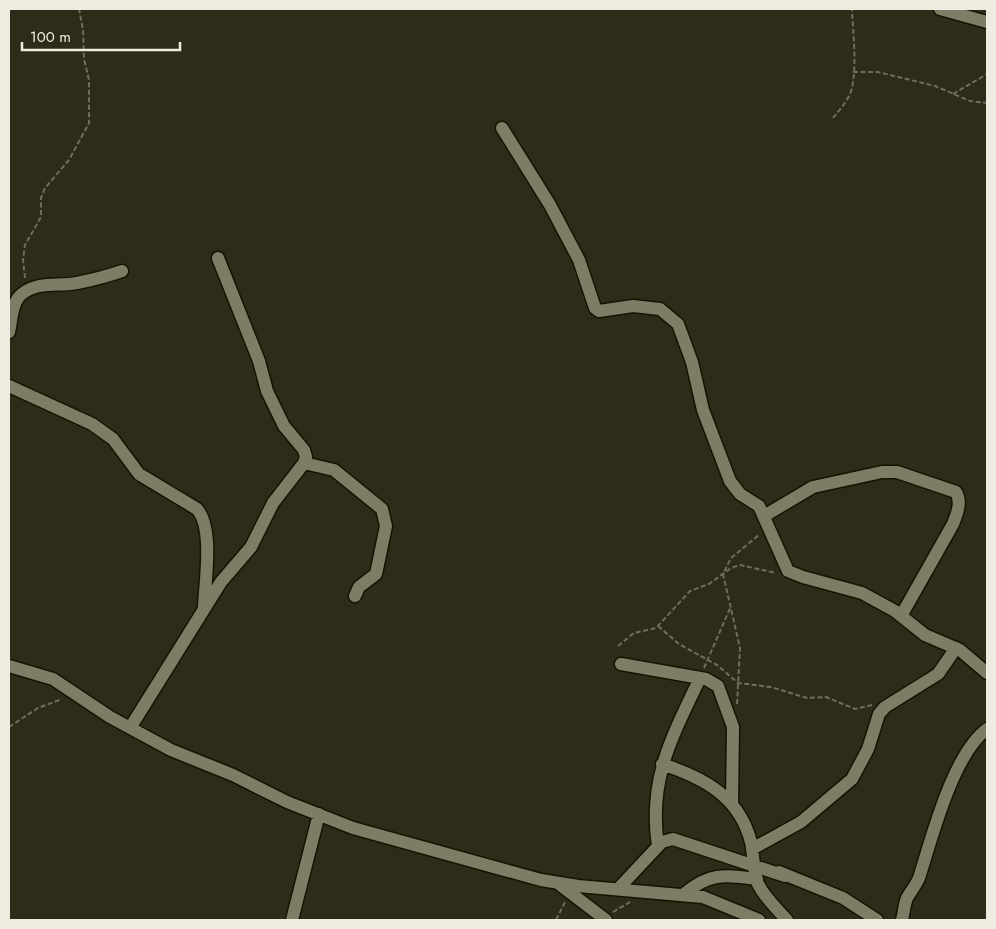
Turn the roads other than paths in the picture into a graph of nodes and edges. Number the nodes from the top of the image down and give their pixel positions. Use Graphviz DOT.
graph roads {
  1 [pos="940,9"];
  2 [pos="987,22"];
  3 [pos="502,128"];
  4 [pos="218,258"];
  5 [pos="122,271"];
  6 [pos="9,332"];
  7 [pos="9,386"];
  8 [pos="304,463"];
  9 [pos="766,522"];
  10 [pos="355,596"];
  11 [pos="204,608"];
  12 [pos="901,616"];
  13 [pos="956,648"];
  14 [pos="9,656"];
  15 [pos="621,664"];
  16 [pos="12,667"];
  17 [pos="987,673"];
  18 [pos="700,678"];
  19 [pos="130,728"];
  20 [pos="987,729"];
  21 [pos="662,764"];
  22 [pos="732,804"];
  23 [pos="319,814"];
  24 [pos="658,846"];
  25 [pos="752,850"];
  26 [pos="756,873"];
  27 [pos="785,876"];
  28 [pos="557,883"];
  29 [pos="618,889"];
  30 [pos="684,894"];
  31 [pos="604,918"];
  32 [pos="292,920"];
  33 [pos="760,920"];
  34 [pos="787,920"];
  35 [pos="877,920"];
  36 [pos="902,920"];
  1 -- 2 [label="street"];
  3 -- 9 [label="street"];
  4 -- 8 [label="street"];
  5 -- 6 [label="street"];
  7 -- 11 [label="street"];
  8 -- 10 [label="street"];
  8 -- 11 [label="street"];
  9 -- 12 [label="street"];
  9 -- 12 [label="street"];
  11 -- 19 [label="street"];
  12 -- 13 [label="street"];
  13 -- 17 [label="street"];
  13 -- 25 [label="street"];
  14 -- 16 [label="street"];
  15 -- 18 [label="street"];
  16 -- 19 [label="street"];
  18 -- 21 [label="street"];
  18 -- 22 [label="street"];
  19 -- 23 [label="street"];
  20 -- 36 [label="street"];
  21 -- 22 [label="street"];
  21 -- 24 [label="street"];
  22 -- 25 [label="street"];
  23 -- 28 [label="street"];
  23 -- 32 [label="street"];
  24 -- 26 [label="street"];
  24 -- 29 [label="street"];
  25 -- 26 [label="street"];
  25 -- 27 [label="street"];
  26 -- 27 [label="street"];
  26 -- 30 [label="street"];
  26 -- 34 [label="street"];
  27 -- 35 [label="street"];
  28 -- 29 [label="street"];
  28 -- 31 [label="street"];
  29 -- 30 [label="street"];
  30 -- 33 [label="street"];
}
